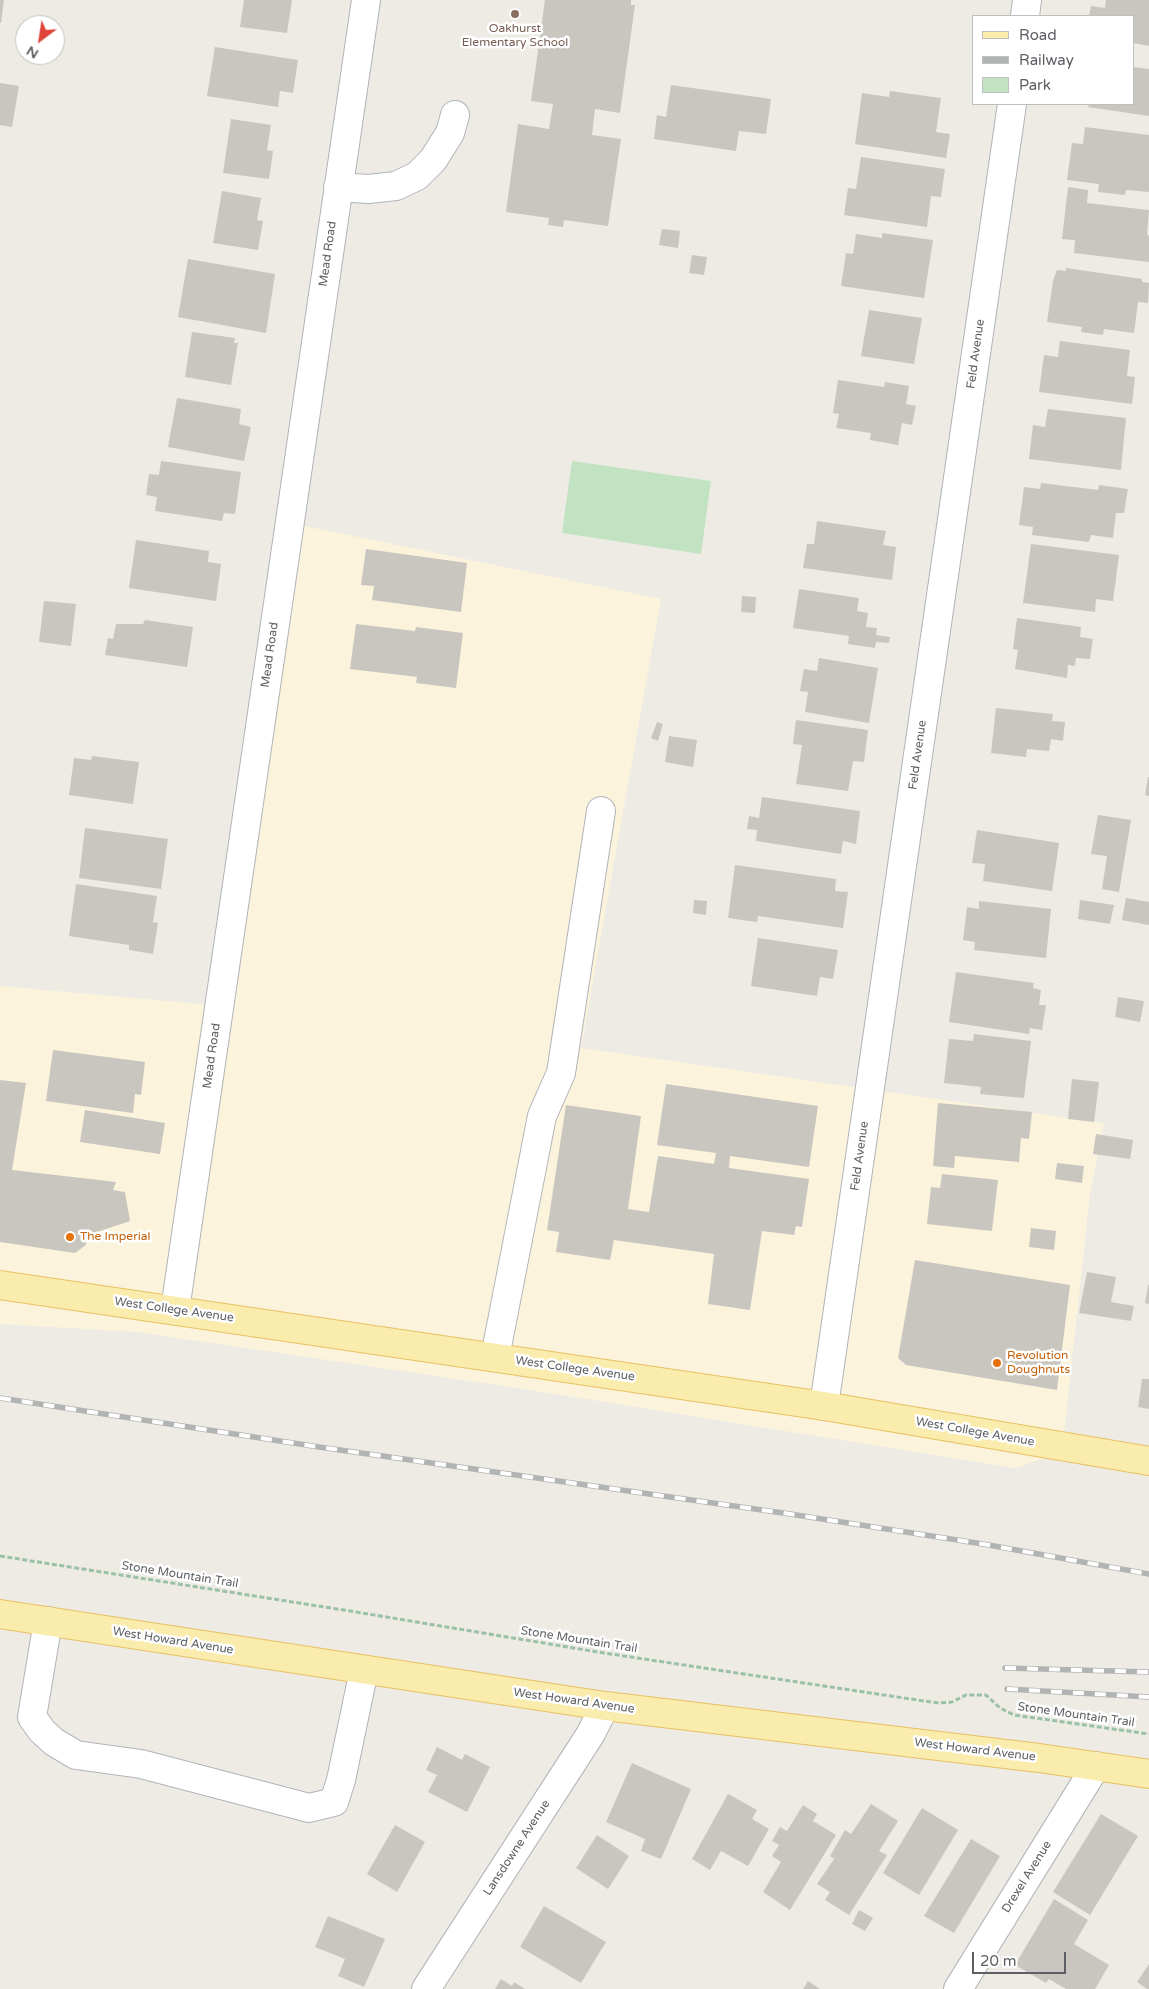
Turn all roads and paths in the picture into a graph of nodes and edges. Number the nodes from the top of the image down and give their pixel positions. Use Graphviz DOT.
graph roads {
  1 [pos="366,0"];
  2 [pos="1027,0"];
  3 [pos="1025,15"];
  4 [pos="1012,105"];
  5 [pos="455,115"];
  6 [pos="338,187"];
  7 [pos="601,811"];
  8 [pos="0,1285"];
  9 [pos="175,1310"];
  10 [pos="495,1357"];
  11 [pos="824,1406"];
  12 [pos="1149,1461"];
  13 [pos="0,1556"];
  14 [pos="0,1614"];
  15 [pos="48,1621"];
  16 [pos="364,1670"];
  17 [pos="605,1706"];
  18 [pos="1149,1734"];
  19 [pos="1096,1766"];
  20 [pos="1149,1774"];
  21 [pos="426,1989"];
  22 [pos="958,1989"];
  1 -- 6 [label="street, Mead Road"];
  2 -- 3 [label="street"];
  4 -- 11 [label="street, Feld Avenue"];
  5 -- 6 [label="street"];
  6 -- 9 [label="street, Mead Road"];
  7 -- 10 [label="street"];
  8 -- 9 [label="main road, West College Avenue"];
  9 -- 10 [label="main road, West College Avenue"];
  10 -- 11 [label="main road, West College Avenue"];
  11 -- 12 [label="main road, West College Avenue"];
  13 -- 18 [label="path, Stone Mountain Trail"];
  14 -- 15 [label="main road, West Howard Avenue"];
  15 -- 16 [label="main road, West Howard Avenue"];
  15 -- 16 [label="street"];
  16 -- 17 [label="main road, West Howard Avenue"];
  17 -- 19 [label="main road, West Howard Avenue"];
  17 -- 21 [label="street, Lansdowne Avenue"];
  19 -- 20 [label="main road, West Howard Avenue"];
  19 -- 22 [label="street, Drexel Avenue"];
}
